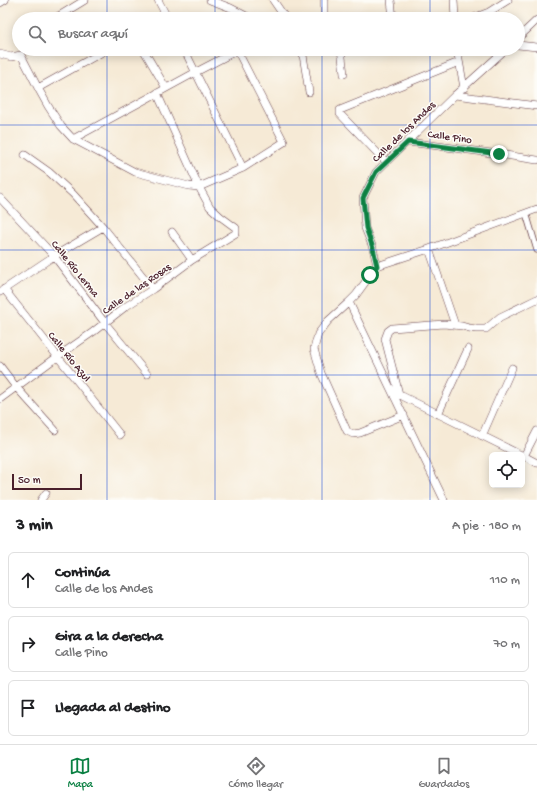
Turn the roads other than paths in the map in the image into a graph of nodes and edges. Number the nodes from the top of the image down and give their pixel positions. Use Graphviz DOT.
graph roads {
  1 [pos="5,0"];
  2 [pos="85,0"];
  3 [pos="158,0"];
  4 [pos="210,0"];
  5 [pos="272,0"];
  6 [pos="324,0"];
  7 [pos="392,0"];
  8 [pos="454,0"];
  9 [pos="508,0"];
  10 [pos="0,2"];
  11 [pos="65,12"];
  12 [pos="163,12"];
  13 [pos="239,12"];
  14 [pos="281,12"];
  15 [pos="324,12"];
  16 [pos="393,12"];
  17 [pos="454,12"];
  18 [pos="489,12"];
  19 [pos="537,20"];
  20 [pos="525,31"];
  21 [pos="525,46"];
  22 [pos="537,47"];
  23 [pos="0,54"];
  24 [pos="13,56"];
  25 [pos="25,56"];
  26 [pos="95,56"];
  27 [pos="147,56"];
  28 [pos="188,56"];
  29 [pos="227,56"];
  30 [pos="241,56"];
  31 [pos="303,56"];
  32 [pos="342,56"];
  33 [pos="458,56"];
  34 [pos="498,56"];
  35 [pos="459,62"];
  36 [pos="196,72"];
  37 [pos="344,74"];
  38 [pos="38,88"];
  39 [pos="166,88"];
  40 [pos="464,88"];
  41 [pos="309,92"];
  42 [pos="157,93"];
  43 [pos="455,95"];
  44 [pos="537,106"];
  45 [pos="73,139"];
  46 [pos="408,142"];
  47 [pos="25,155"];
  48 [pos="537,160"];
  49 [pos="386,162"];
  50 [pos="243,168"];
  51 [pos="199,187"];
  52 [pos="0,198"];
  53 [pos="537,209"];
  54 [pos="526,213"];
  55 [pos="103,227"];
  56 [pos="172,232"];
  57 [pos="429,249"];
  58 [pos="537,250"];
  59 [pos="54,256"];
  60 [pos="192,260"];
  61 [pos="377,266"];
  62 [pos="153,289"];
  63 [pos="2,290"];
  64 [pos="537,299"];
  65 [pos="349,302"];
  66 [pos="105,323"];
  67 [pos="455,325"];
  68 [pos="468,349"];
  69 [pos="57,357"];
  70 [pos="0,366"];
  71 [pos="512,368"];
  72 [pos="147,374"];
  73 [pos="16,387"];
  74 [pos="395,393"];
  75 [pos="0,399"];
  76 [pos="438,414"];
  77 [pos="404,415"];
  78 [pos="56,430"];
  79 [pos="537,431"];
  80 [pos="120,436"];
  81 [pos="482,436"];
  82 [pos="514,452"];
  83 [pos="524,452"];
  84 [pos="525,457"];
  85 [pos="537,463"];
  86 [pos="46,493"];
  87 [pos="41,500"];
  88 [pos="444,500"];
  1 -- 10 [label="street"];
  2 -- 11 [label="street"];
  3 -- 12 [label="street"];
  4 -- 13 [label="street"];
  5 -- 14 [label="street"];
  6 -- 15 [label="street"];
  7 -- 16 [label="street"];
  8 -- 17 [label="street"];
  9 -- 18 [label="street"];
  19 -- 20 [label="street"];
  21 -- 22 [label="street"];
  23 -- 24 [label="street"];
  25 -- 38 [label="street"];
  26 -- 38 [label="street"];
  27 -- 39 [label="street"];
  28 -- 36 [label="street"];
  29 -- 36 [label="street"];
  30 -- 50 [label="street"];
  31 -- 41 [label="street"];
  32 -- 37 [label="street"];
  33 -- 35 [label="street"];
  34 -- 40 [label="street, Calle de los Andes"];
  35 -- 40 [label="street"];
  35 -- 49 [label="street"];
  36 -- 39 [label="street"];
  36 -- 50 [label="street"];
  38 -- 45 [label="street"];
  39 -- 42 [label="street"];
  40 -- 43 [label="street, Calle de los Andes"];
  42 -- 45 [label="street"];
  42 -- 51 [label="street"];
  43 -- 44 [label="street"];
  43 -- 46 [label="street, Calle de los Andes"];
  45 -- 51 [label="street"];
  46 -- 48 [label="street, Calle Pino"];
  46 -- 49 [label="street, Calle de los Andes"];
  47 -- 55 [label="street"];
  49 -- 61 [label="street, Calle de los Andes"];
  50 -- 51 [label="street"];
  51 -- 60 [label="street, Calle de las Rosas"];
  52 -- 59 [label="street, Calle Río Lerma"];
  53 -- 54 [label="street"];
  54 -- 57 [label="street"];
  54 -- 58 [label="street"];
  55 -- 59 [label="street"];
  55 -- 62 [label="street"];
  56 -- 60 [label="street"];
  57 -- 61 [label="street"];
  57 -- 67 [label="street"];
  59 -- 63 [label="street"];
  59 -- 66 [label="street, Calle Río Lerma"];
  60 -- 62 [label="street, Calle de las Rosas"];
  61 -- 65 [label="street"];
  62 -- 66 [label="street, Calle de las Rosas"];
  63 -- 69 [label="street, Calle Río Azul"];
  64 -- 67 [label="street"];
  65 -- 74 [label="street"];
  65 -- 77 [label="street"];
  66 -- 69 [label="street, Calle de las Rosas"];
  66 -- 72 [label="street, Calle Río Lerma"];
  67 -- 74 [label="street"];
  68 -- 76 [label="street"];
  69 -- 73 [label="street, Calle de las Rosas"];
  69 -- 80 [label="street, Calle Río Azul"];
  70 -- 73 [label="street"];
  71 -- 81 [label="street"];
  73 -- 75 [label="street, Calle de las Rosas"];
  73 -- 78 [label="street"];
  74 -- 76 [label="street"];
  74 -- 77 [label="street"];
  76 -- 81 [label="street"];
  77 -- 88 [label="street"];
  79 -- 83 [label="street"];
  81 -- 82 [label="street"];
  84 -- 85 [label="street"];
  86 -- 87 [label="street"];
}
